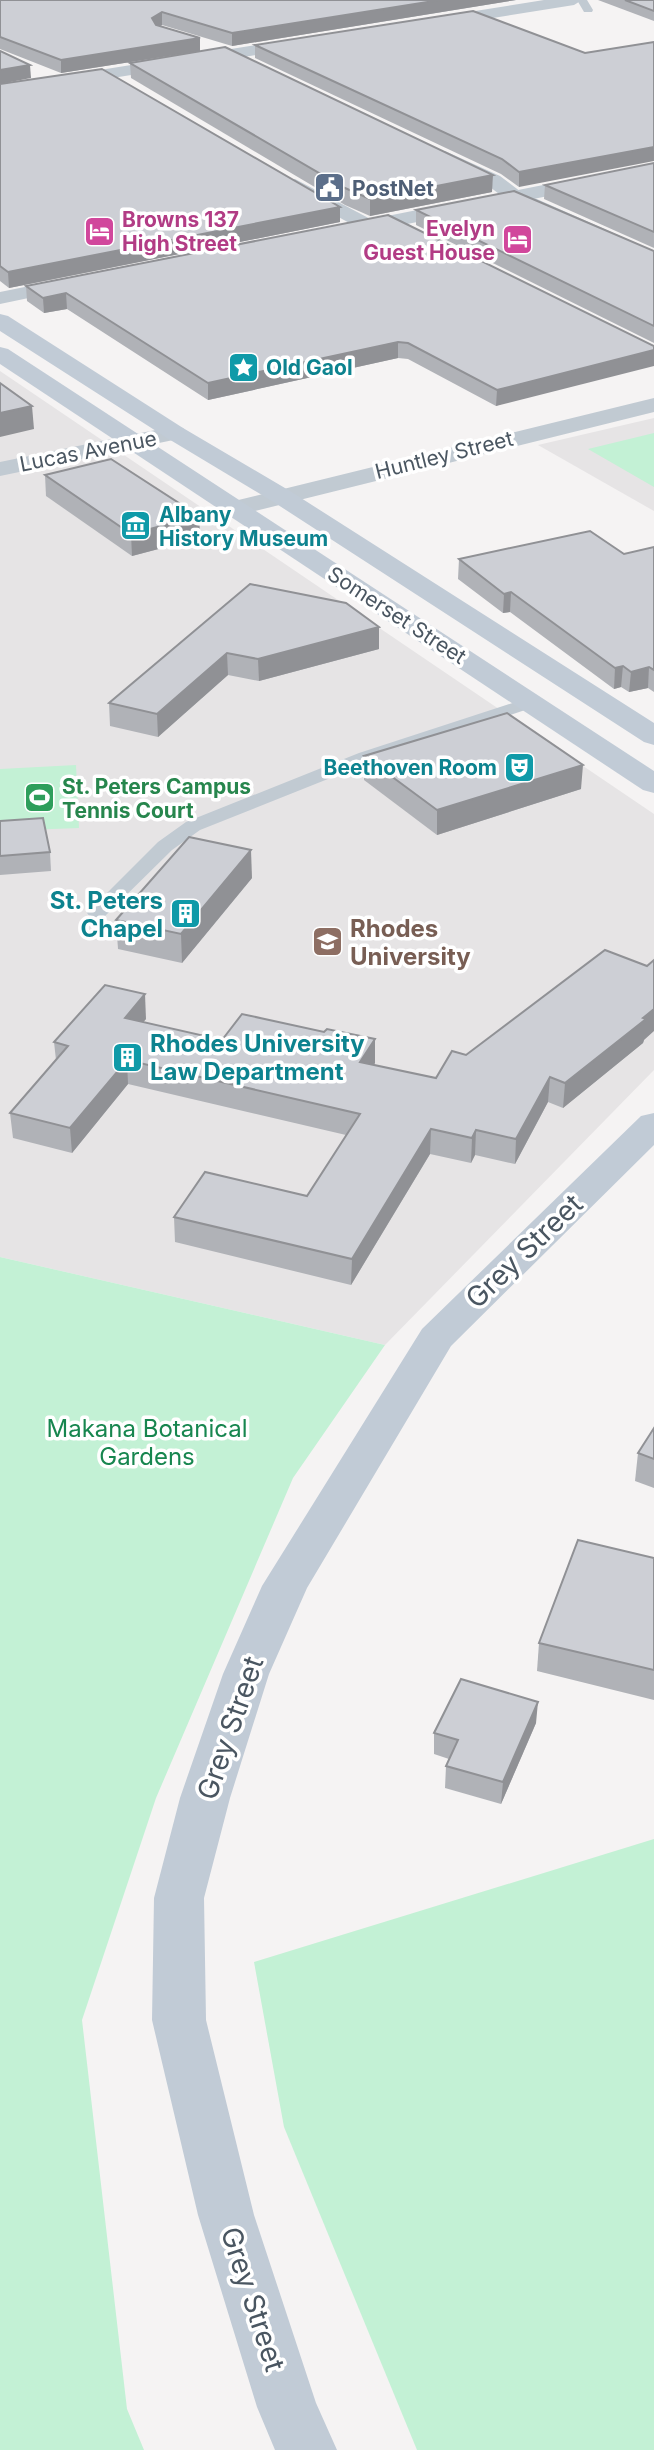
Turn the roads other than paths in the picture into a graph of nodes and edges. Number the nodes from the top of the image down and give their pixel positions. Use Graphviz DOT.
graph roads {
  1 [pos="582,3"];
  2 [pos="410,26"];
  3 [pos="328,39"];
  4 [pos="198,43"];
  5 [pos="230,54"];
  6 [pos="253,66"];
  7 [pos="35,71"];
  8 [pos="106,74"];
  9 [pos="58,81"];
  10 [pos="129,88"];
  11 [pos="0,91"];
  12 [pos="430,150"];
  13 [pos="654,150"];
  14 [pos="587,162"];
  15 [pos="654,169"];
  16 [pos="520,175"];
  17 [pos="279,177"];
  18 [pos="493,180"];
  19 [pos="454,188"];
  20 [pos="514,195"];
  21 [pos="376,203"];
  22 [pos="337,211"];
  23 [pos="310,216"];
  24 [pos="390,221"];
  25 [pos="369,226"];
  26 [pos="328,234"];
  27 [pos="426,240"];
  28 [pos="654,259"];
  29 [pos="96,279"];
  30 [pos="0,298"];
  31 [pos="0,321"];
  32 [pos="0,354"];
  33 [pos="654,405"];
  34 [pos="175,433"];
  35 [pos="132,441"];
  36 [pos="0,468"];
  37 [pos="281,496"];
  38 [pos="235,508"];
  39 [pos="507,642"];
  40 [pos="454,652"];
  41 [pos="531,702"];
  42 [pos="654,736"];
  43 [pos="654,784"];
  44 [pos="97,913"];
  45 [pos="654,1124"];
  46 [pos="306,2450"];
  1 -- 2 [label="street"];
  3 -- 5 [label="street"];
  4 -- 5 [label="street"];
  5 -- 6 [label="street"];
  5 -- 8 [label="street"];
  7 -- 9 [label="street"];
  8 -- 9 [label="street"];
  8 -- 10 [label="street"];
  9 -- 11 [label="street"];
  12 -- 18 [label="street"];
  13 -- 14 [label="street"];
  15 -- 20 [label="street"];
  16 -- 18 [label="street"];
  17 -- 22 [label="street"];
  18 -- 19 [label="street"];
  18 -- 20 [label="street"];
  20 -- 24 [label="street"];
  20 -- 28 [label="street"];
  21 -- 22 [label="street"];
  22 -- 23 [label="street"];
  22 -- 25 [label="street"];
  24 -- 25 [label="street"];
  24 -- 27 [label="street"];
  25 -- 26 [label="street"];
  29 -- 30 [label="street"];
  31 -- 34 [label="main road, Somerset Street"];
  32 -- 35 [label="main road, Somerset Street"];
  33 -- 37 [label="street, Huntley Street"];
  34 -- 35 [label="street, Lucas Avenue"];
  34 -- 37 [label="main road, Somerset Street"];
  35 -- 36 [label="street, Lucas Avenue"];
  35 -- 38 [label="main road, Somerset Street"];
  37 -- 38 [label="street, Huntley Street"];
  37 -- 39 [label="main road, Somerset Street"];
  38 -- 40 [label="main road, Somerset Street"];
  39 -- 40 [label="main road"];
  39 -- 42 [label="main road, Somerset Street"];
  40 -- 41 [label="main road, Somerset Street"];
  41 -- 43 [label="main road, Somerset Street"];
  41 -- 44 [label="lane"];
  45 -- 46 [label="main road, Grey Street"];
}
